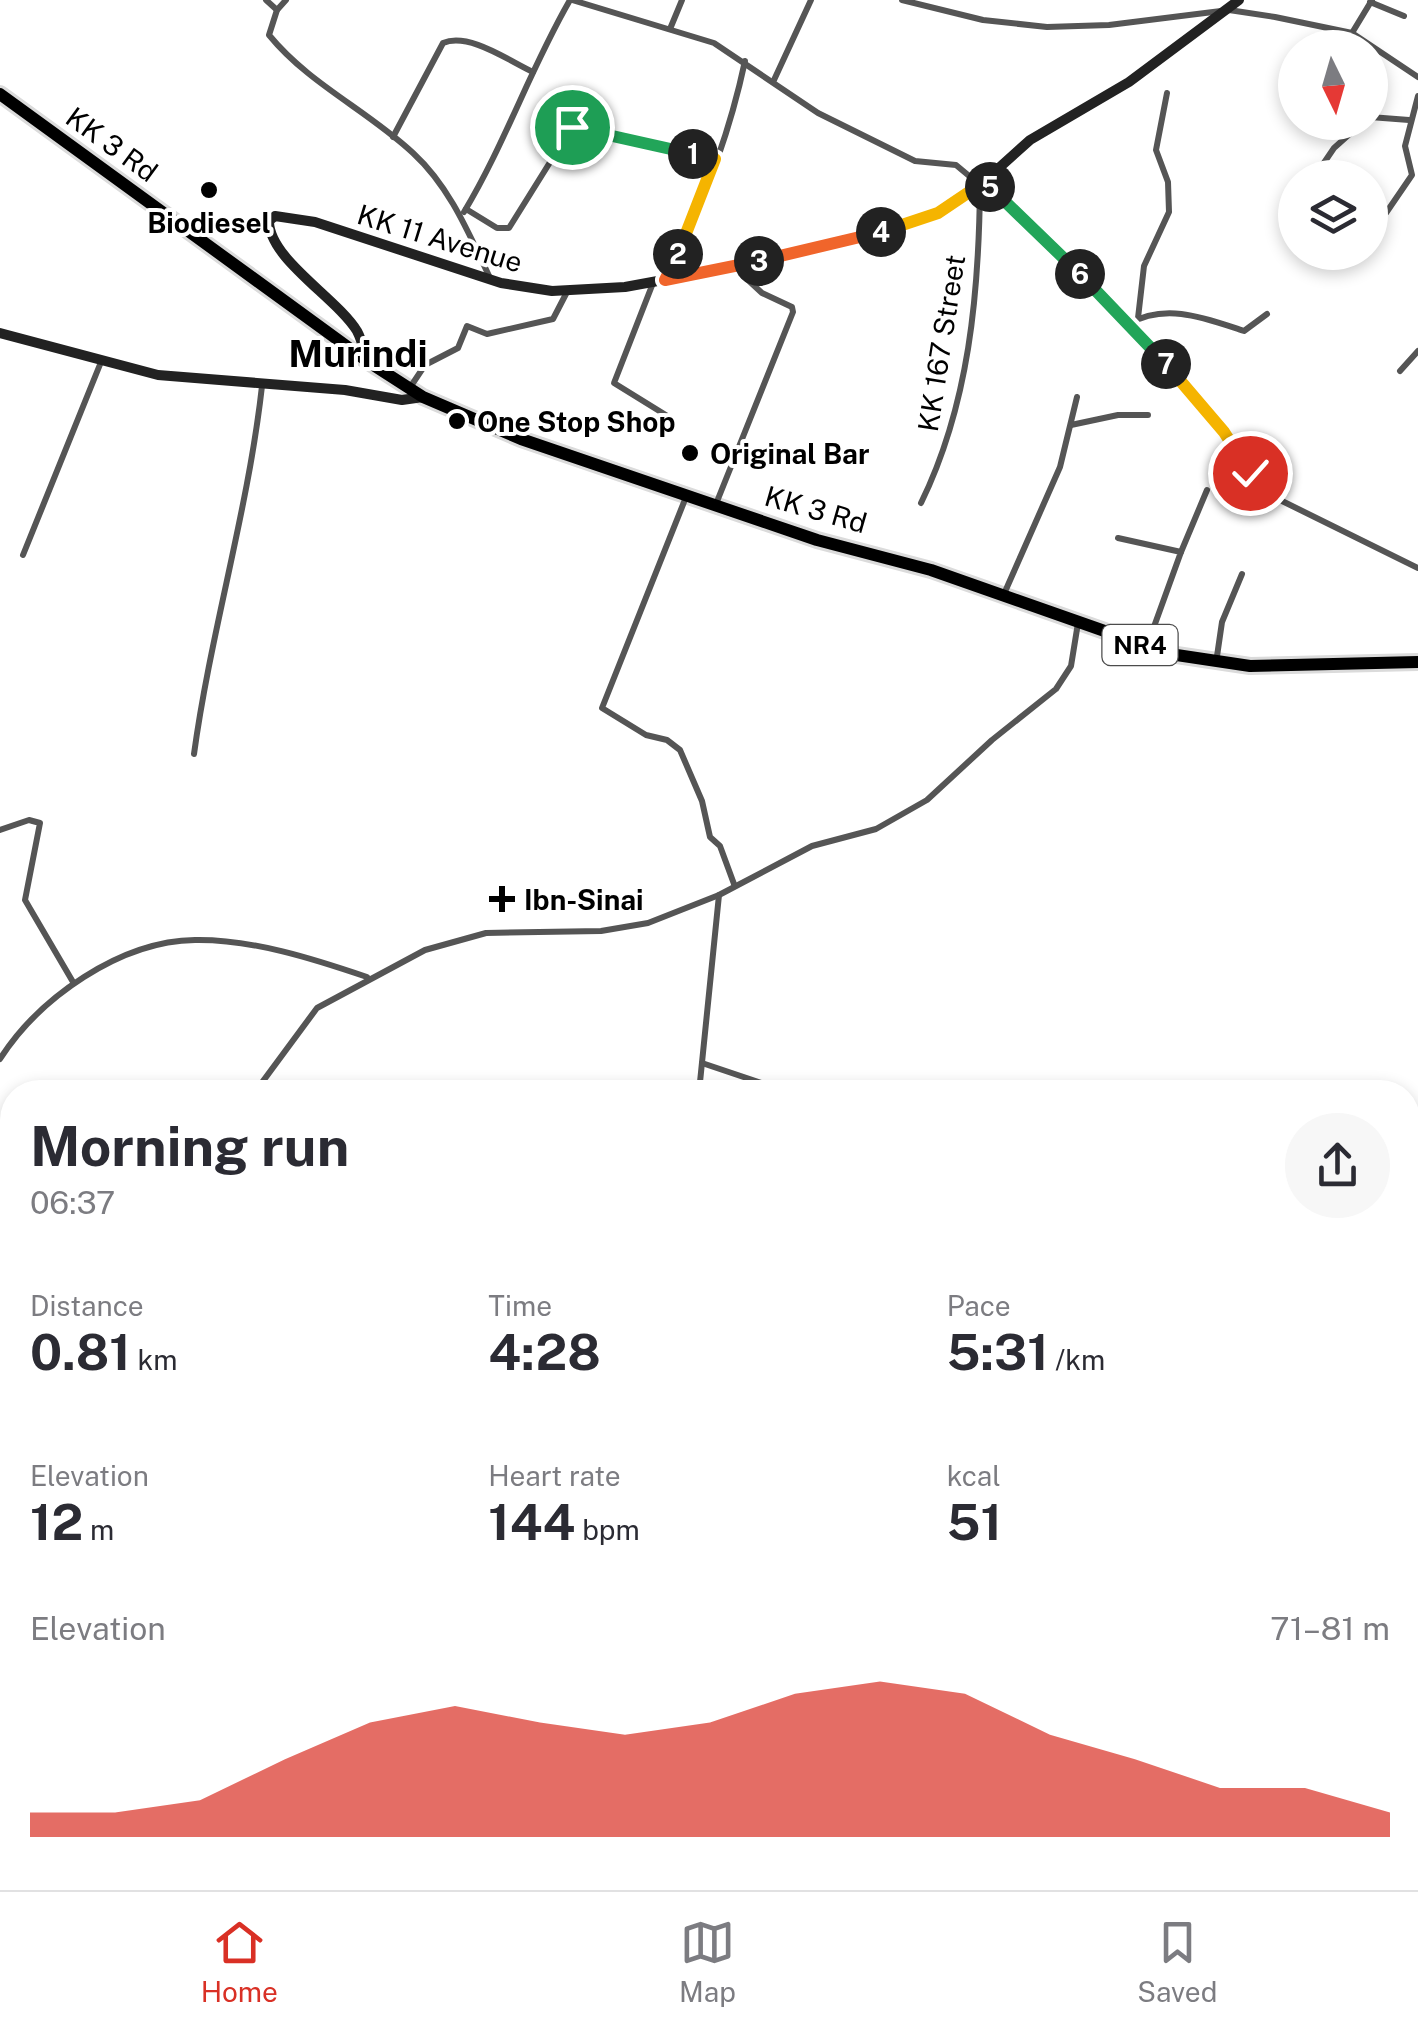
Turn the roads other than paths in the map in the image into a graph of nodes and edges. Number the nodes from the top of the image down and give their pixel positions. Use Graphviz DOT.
graph roads {
  1 [pos="266,0"];
  2 [pos="286,0"];
  3 [pos="571,0"];
  4 [pos="682,0"];
  5 [pos="811,0"];
  6 [pos="902,0"];
  7 [pos="1238,0"];
  8 [pos="1371,1"];
  9 [pos="277,10"];
  10 [pos="1229,10"];
  11 [pos="1404,16"];
  12 [pos="670,29"];
  13 [pos="1336,30"];
  14 [pos="1354,30"];
  15 [pos="1388,57"];
  16 [pos="745,61"];
  17 [pos="532,72"];
  18 [pos="1418,77"];
  19 [pos="773,81"];
  20 [pos="1167,93"];
  21 [pos="0,94"];
  22 [pos="1418,96"];
  23 [pos="1388,119"];
  24 [pos="1409,120"];
  25 [pos="393,137"];
  26 [pos="1343,140"];
  27 [pos="715,159"];
  28 [pos="1326,160"];
  29 [pos="982,184"];
  30 [pos="466,209"];
  31 [pos="1388,210"];
  32 [pos="461,217"];
  33 [pos="734,268"];
  34 [pos="491,280"];
  35 [pos="659,281"];
  36 [pos="568,292"];
  37 [pos="1267,314"];
  38 [pos="1138,318"];
  39 [pos="1129,324"];
  40 [pos="0,333"];
  41 [pos="1418,350"];
  42 [pos="367,361"];
  43 [pos="101,362"];
  44 [pos="1400,371"];
  45 [pos="262,386"];
  46 [pos="410,388"];
  47 [pos="1077,396"];
  48 [pos="423,397"];
  49 [pos="1148,416"];
  50 [pos="669,417"];
  51 [pos="1070,426"];
  52 [pos="1207,490"];
  53 [pos="686,496"];
  54 [pos="920,503"];
  55 [pos="715,505"];
  56 [pos="1118,538"];
  57 [pos="1181,552"];
  58 [pos="23,555"];
  59 [pos="1418,568"];
  60 [pos="1242,574"];
  61 [pos="1003,595"];
  62 [pos="1078,623"];
  63 [pos="1146,647"];
  64 [pos="1418,662"];
  65 [pos="1216,664"];
  66 [pos="194,754"];
  67 [pos="0,830"];
  68 [pos="734,884"];
  69 [pos="719,895"];
  70 [pos="368,977"];
  71 [pos="73,982"];
  72 [pos="0,1059"];
  73 [pos="702,1064"];
  74 [pos="264,1080"];
  75 [pos="700,1080"];
  76 [pos="751,1080"];
  1 -- 9 [label="street"];
  2 -- 9 [label="street"];
  3 -- 12 [label="street"];
  3 -- 17 [label="street"];
  4 -- 12 [label="street"];
  5 -- 19 [label="street"];
  6 -- 10 [label="street"];
  7 -- 10 [label="main road, KK 11 Avenue"];
  8 -- 11 [label="street"];
  8 -- 14 [label="street"];
  9 -- 25 [label="street"];
  10 -- 13 [label="street"];
  10 -- 29 [label="main road, KK 11 Avenue"];
  12 -- 16 [label="street"];
  15 -- 18 [label="street"];
  16 -- 19 [label="street"];
  16 -- 27 [label="street"];
  17 -- 25 [label="street"];
  17 -- 30 [label="street"];
  19 -- 29 [label="street"];
  20 -- 38 [label="street"];
  21 -- 42 [label="highway, KK 3 Rd / NR4"];
  22 -- 24 [label="street"];
  23 -- 24 [label="street"];
  24 -- 31 [label="street"];
  25 -- 32 [label="street"];
  26 -- 28 [label="street"];
  27 -- 30 [label="street"];
  27 -- 35 [label="street"];
  29 -- 33 [label="main road, KK 11 Avenue"];
  29 -- 39 [label="street"];
  29 -- 54 [label="street, KK 167 Street"];
  30 -- 32 [label="street"];
  32 -- 34 [label="street"];
  33 -- 35 [label="main road, KK 11 Avenue"];
  33 -- 55 [label="street"];
  34 -- 36 [label="main road, KK 11 Avenue"];
  34 -- 42 [label="main road, KK 11 Avenue"];
  35 -- 36 [label="main road, KK 11 Avenue"];
  35 -- 50 [label="street"];
  36 -- 46 [label="street"];
  37 -- 38 [label="street"];
  38 -- 39 [label="street"];
  39 -- 59 [label="street"];
  40 -- 43 [label="main road"];
  41 -- 44 [label="street"];
  42 -- 46 [label="highway, KK 3 Rd / NR4"];
  43 -- 45 [label="main road"];
  43 -- 58 [label="street"];
  45 -- 48 [label="main road"];
  45 -- 66 [label="street"];
  46 -- 48 [label="highway, KK 3 Rd / NR4"];
  47 -- 51 [label="street"];
  48 -- 53 [label="highway, KK 3 Rd / NR4"];
  49 -- 51 [label="street"];
  51 -- 61 [label="street"];
  52 -- 57 [label="street"];
  53 -- 55 [label="highway, KK 3 Rd / NR4"];
  53 -- 68 [label="street"];
  55 -- 61 [label="highway, KK 3 Rd / NR4"];
  56 -- 57 [label="street"];
  57 -- 63 [label="street"];
  60 -- 65 [label="street"];
  61 -- 62 [label="highway, KK 3 Rd / NR4"];
  62 -- 63 [label="highway, KK 3 Rd / NR4"];
  62 -- 68 [label="street"];
  63 -- 65 [label="highway, KK 3 Rd / NR4"];
  64 -- 65 [label="highway, KK 3 Rd / NR4"];
  67 -- 71 [label="street"];
  68 -- 69 [label="street"];
  69 -- 70 [label="street"];
  69 -- 73 [label="street"];
  70 -- 71 [label="street"];
  70 -- 74 [label="street"];
  71 -- 72 [label="street"];
  73 -- 75 [label="street"];
  73 -- 76 [label="street"];
}
